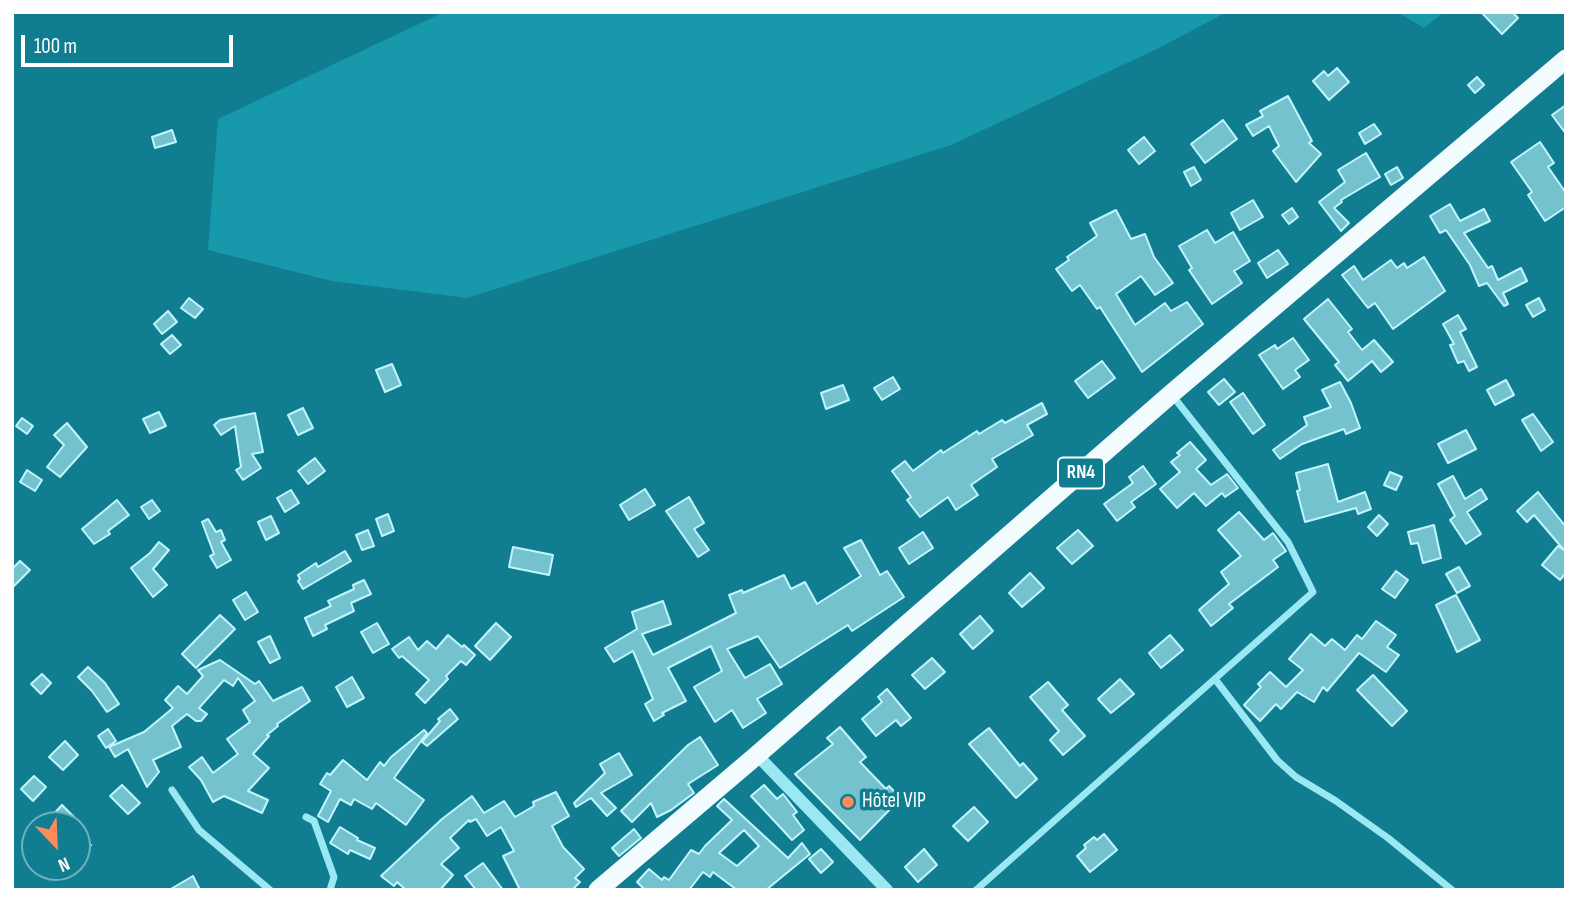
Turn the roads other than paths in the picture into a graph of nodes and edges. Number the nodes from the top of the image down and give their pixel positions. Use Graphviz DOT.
graph roads {
  1 [pos="1566,59"];
  2 [pos="1171,394"];
  3 [pos="1215,679"];
  4 [pos="757,755"];
  5 [pos="172,790"];
  6 [pos="306,817"];
  7 [pos="270,890"];
  8 [pos="330,890"];
  9 [pos="598,890"];
  10 [pos="887,890"];
  11 [pos="976,890"];
  12 [pos="1452,890"];
  1 -- 2 [label="highway, RN4"];
  2 -- 3 [label="street"];
  2 -- 4 [label="highway, RN4"];
  3 -- 11 [label="street"];
  3 -- 12 [label="street"];
  4 -- 9 [label="highway, RN4"];
  4 -- 10 [label="street"];
  5 -- 7 [label="street"];
  6 -- 8 [label="street"];
}
